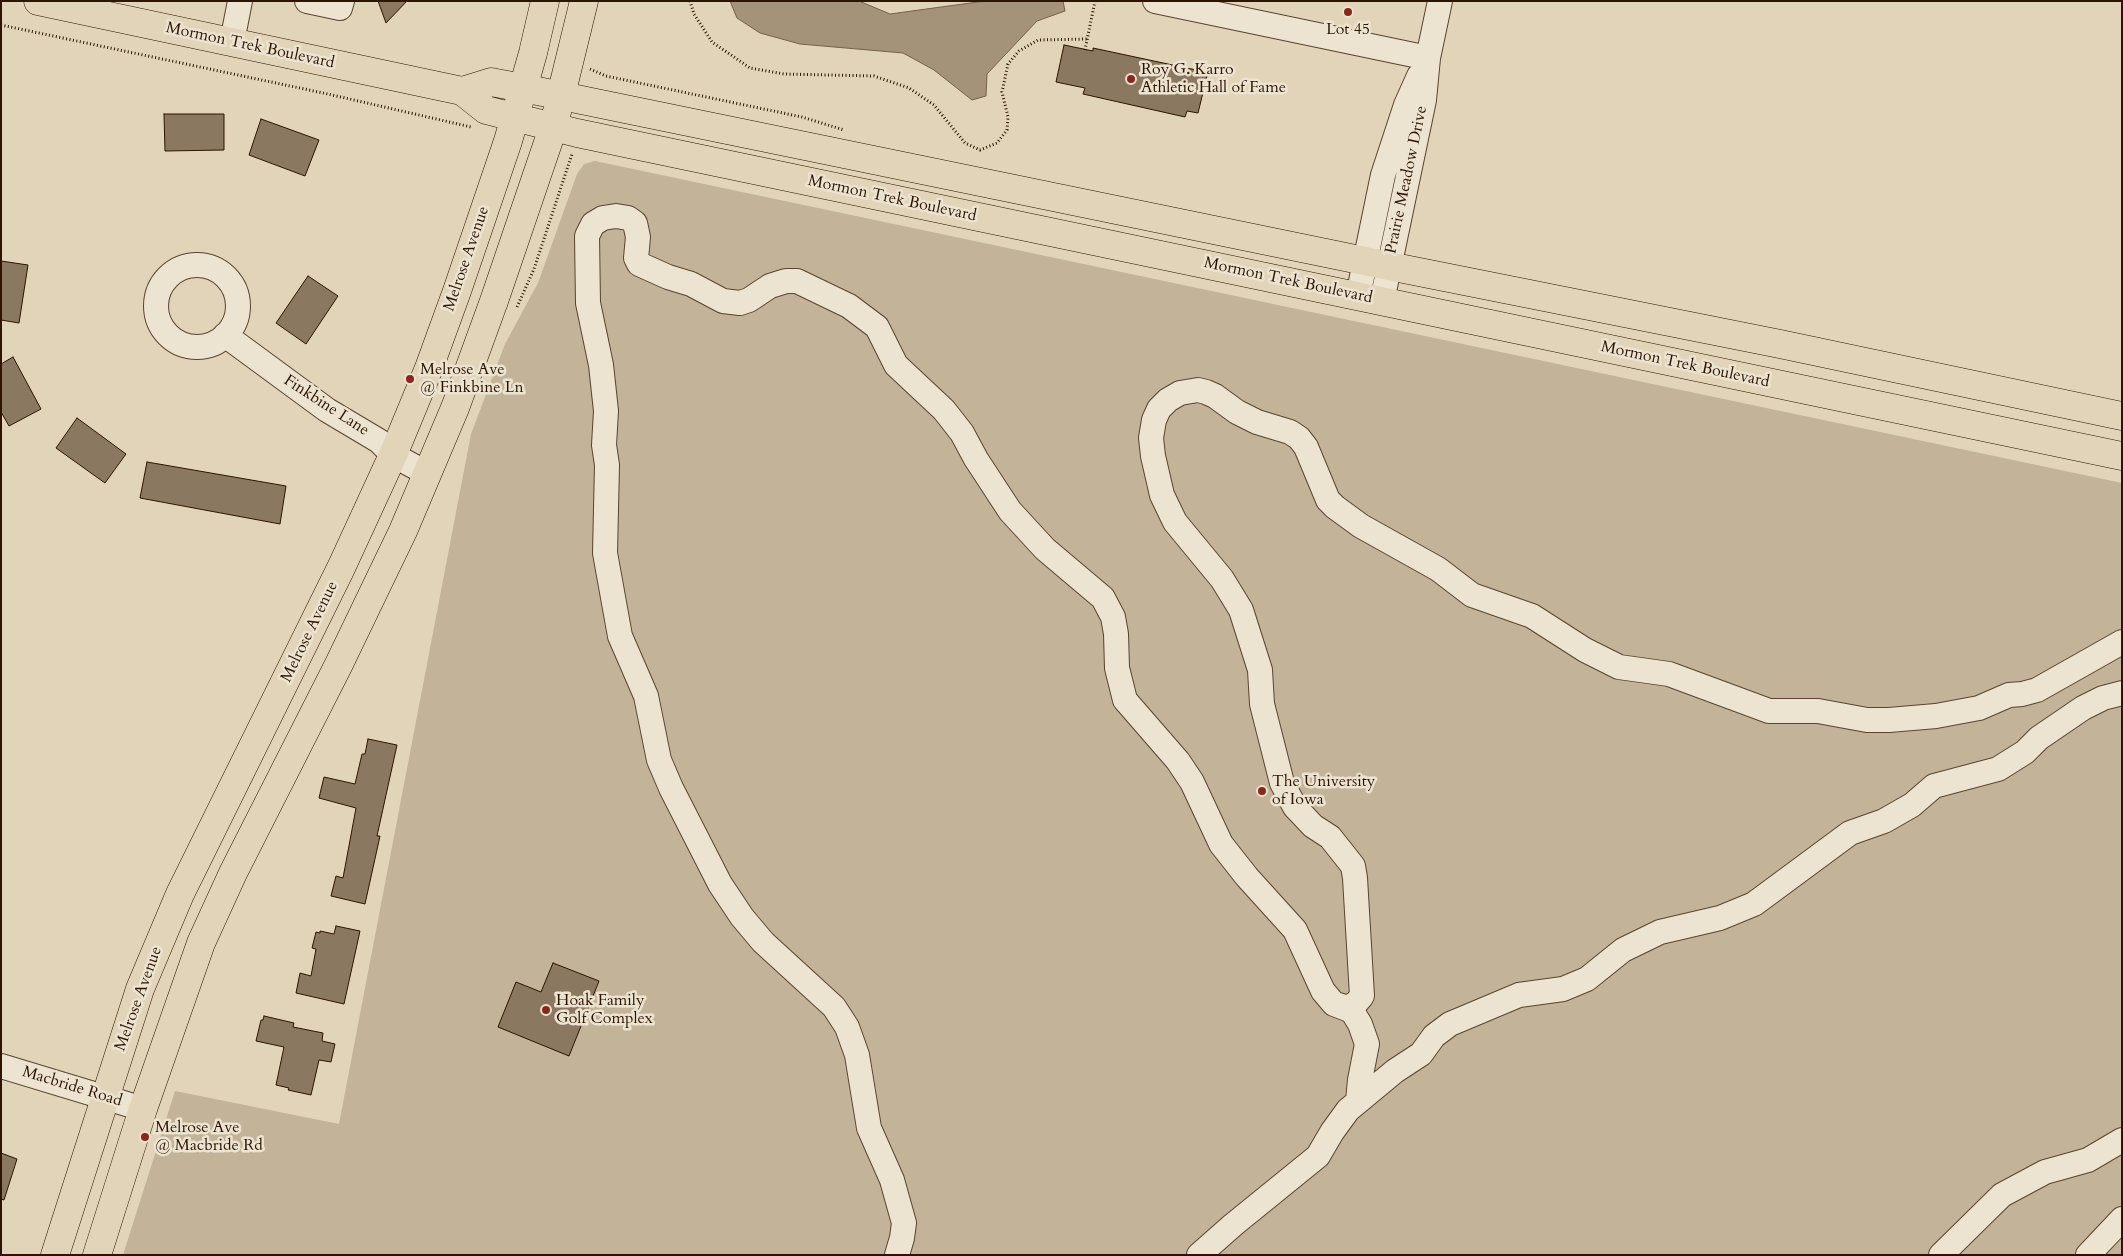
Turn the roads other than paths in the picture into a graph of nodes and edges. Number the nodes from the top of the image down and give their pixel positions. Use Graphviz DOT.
graph roads {
  1 [pos="240,1"];
  2 [pos="307,1"];
  3 [pos="342,1"];
  4 [pos="545,1"];
  5 [pos="584,1"];
  6 [pos="1155,1"];
  7 [pos="1440,1"];
  8 [pos="51,3"];
  9 [pos="232,42"];
  10 [pos="1428,58"];
  11 [pos="523,88"];
  12 [pos="462,91"];
  13 [pos="562,95"];
  14 [pos="514,118"];
  15 [pos="553,128"];
  16 [pos="1376,264"];
  17 [pos="1370,298"];
  18 [pos="225,336"];
  19 [pos="2122,416"];
  20 [pos="393,455"];
  21 [pos="2122,456"];
  22 [pos="428,474"];
  23 [pos="2122,642"];
  24 [pos="2122,693"];
  25 [pos="1334,1004"];
  26 [pos="1,1066"];
  27 [pos="104,1097"];
  28 [pos="1358,1101"];
  29 [pos="143,1109"];
  30 [pos="2122,1140"];
  31 [pos="2122,1219"];
  32 [pos="55,1255"];
  33 [pos="97,1255"];
  34 [pos="897,1255"];
  35 [pos="1199,1255"];
  36 [pos="1941,1255"];
  37 [pos="2088,1255"];
  1 -- 9 [label="street"];
  2 -- 3 [label="street"];
  4 -- 11 [label="main road, Melrose Avenue"];
  5 -- 13 [label="main road"];
  6 -- 10 [label="street"];
  7 -- 10 [label="street, Prairie Meadow Drive"];
  8 -- 9 [label="main road, Mormon Trek Boulevard"];
  9 -- 12 [label="main road, Mormon Trek Boulevard"];
  10 -- 16 [label="street, Prairie Meadow Drive"];
  11 -- 12 [label="main road, Mormon Trek Boulevard"];
  11 -- 13 [label="main road, Mormon Trek Boulevard"];
  11 -- 14 [label="main road, Melrose Avenue"];
  12 -- 14 [label="main road, Mormon Trek Boulevard"];
  13 -- 15 [label="main road"];
  13 -- 16 [label="main road, Mormon Trek Boulevard"];
  14 -- 15 [label="main road, Mormon Trek Boulevard"];
  14 -- 20 [label="main road, Melrose Avenue"];
  15 -- 17 [label="main road, Mormon Trek Boulevard"];
  15 -- 22 [label="main road"];
  16 -- 17 [label="street, Prairie Meadow Drive"];
  16 -- 19 [label="main road, Mormon Trek Boulevard"];
  17 -- 21 [label="main road, Mormon Trek Boulevard"];
  18 -- 20 [label="street, Finkbine Lane"];
  20 -- 22 [label="street, Finkbine Lane"];
  20 -- 27 [label="main road, Melrose Avenue"];
  22 -- 29 [label="main road"];
  23 -- 25 [label="street"];
  24 -- 28 [label="street"];
  25 -- 28 [label="street"];
  25 -- 34 [label="street"];
  26 -- 27 [label="street, Macbride Road"];
  27 -- 29 [label="street, Macbride Road"];
  27 -- 32 [label="main road, Melrose Avenue"];
  28 -- 35 [label="street"];
  29 -- 33 [label="main road"];
  30 -- 36 [label="street"];
  31 -- 37 [label="street"];
}
